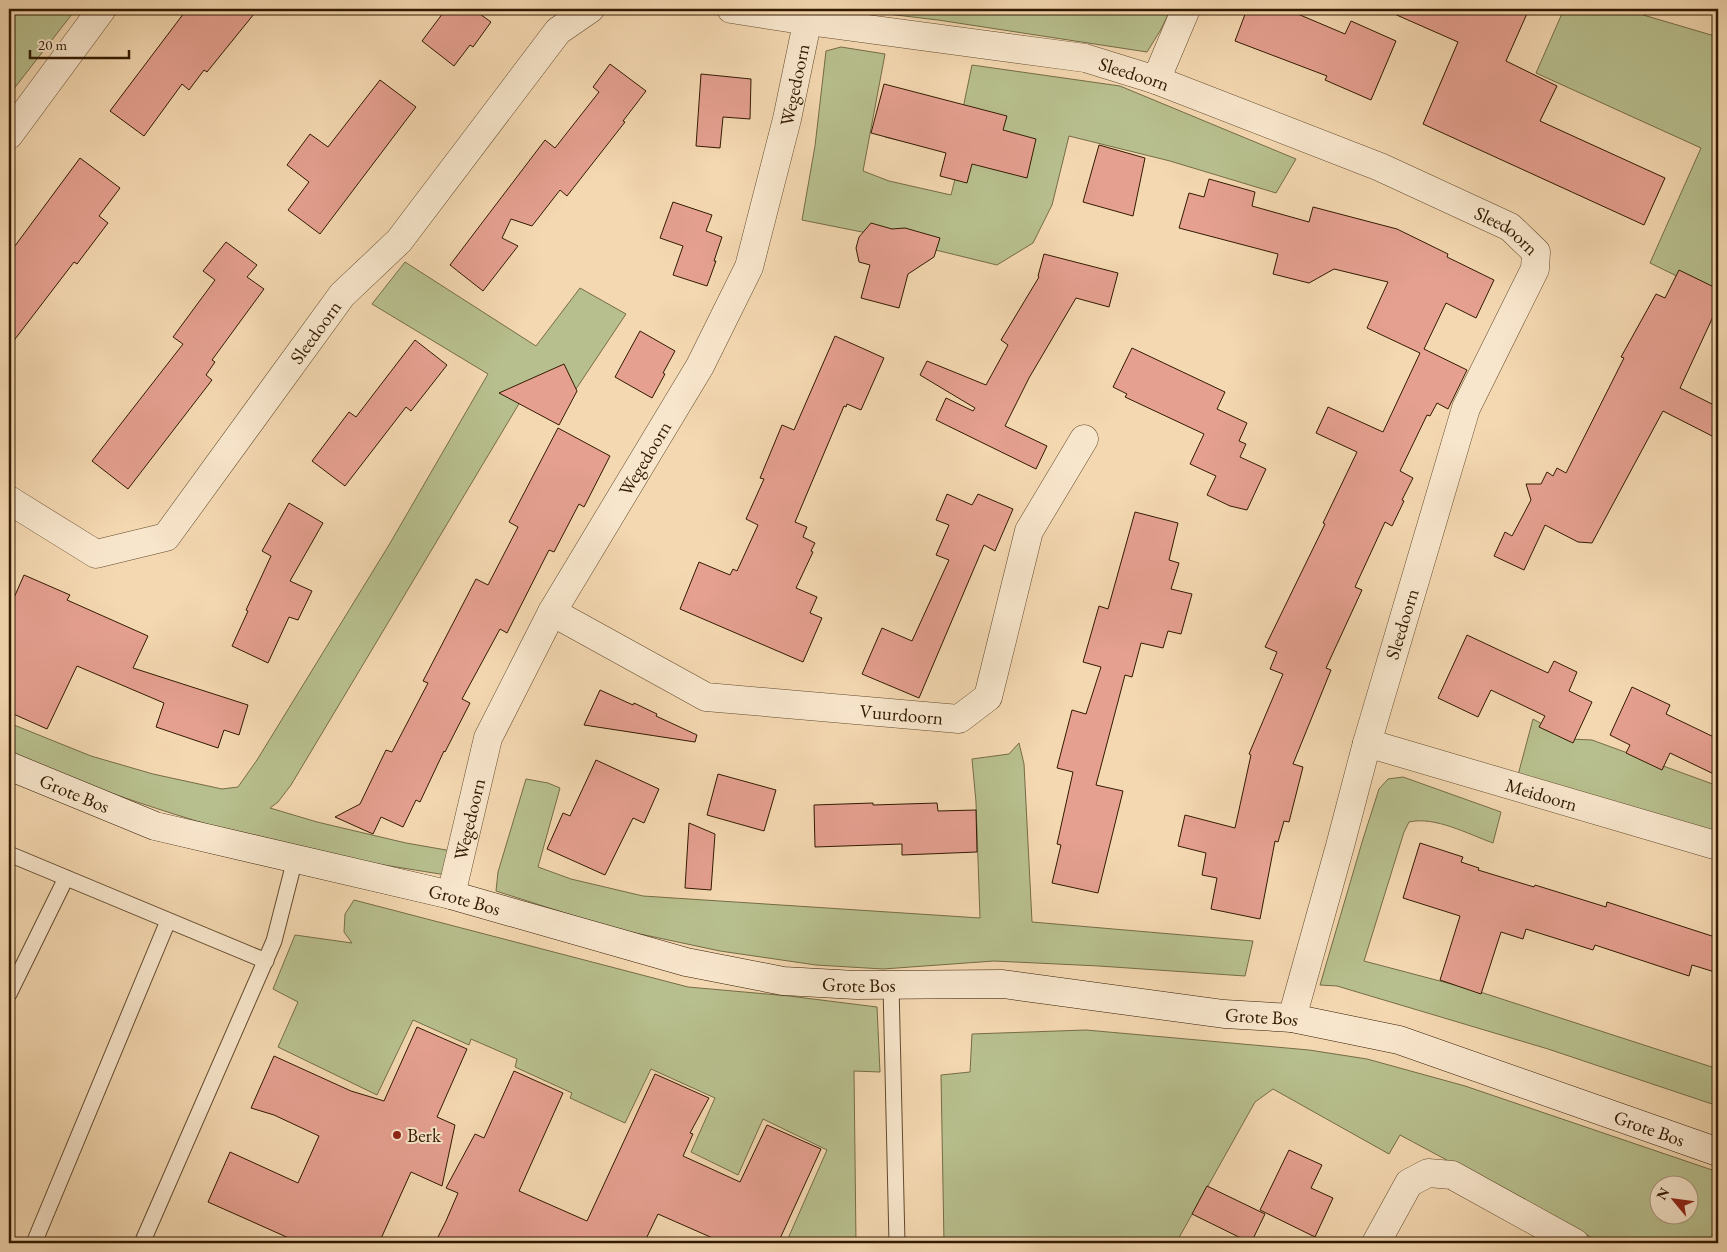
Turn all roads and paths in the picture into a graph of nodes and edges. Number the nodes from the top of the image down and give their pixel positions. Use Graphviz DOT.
graph roads {
  1 [pos="102,9"];
  2 [pos="590,9"];
  3 [pos="731,9"];
  4 [pos="1186,9"];
  5 [pos="809,15"];
  6 [pos="1156,80"];
  7 [pos="9,135"];
  8 [pos="1084,439"];
  9 [pos="9,500"];
  10 [pos="552,612"];
  11 [pos="1367,743"];
  12 [pos="9,766"];
  13 [pos="1718,846"];
  14 [pos="9,854"];
  15 [pos="296,859"];
  16 [pos="66,878"];
  17 [pos="451,895"];
  18 [pos="168,921"];
  19 [pos="266,961"];
  20 [pos="891,985"];
  21 [pos="9,994"];
  22 [pos="1292,1018"];
  23 [pos="1718,1152"];
  24 [pos="34,1243"];
  25 [pos="142,1243"];
  26 [pos="897,1243"];
  27 [pos="1376,1243"];
  28 [pos="1575,1243"];
  1 -- 7 [label="street"];
  2 -- 9 [label="street, Sleedoorn"];
  3 -- 5 [label="street, Sleedoorn"];
  4 -- 6 [label="street"];
  5 -- 6 [label="street, Sleedoorn"];
  5 -- 10 [label="street, Wegedoorn"];
  6 -- 11 [label="street, Sleedoorn"];
  8 -- 10 [label="street, Vuurdoorn"];
  10 -- 17 [label="street, Wegedoorn"];
  11 -- 13 [label="street, Meidoorn"];
  11 -- 22 [label="street, Sleedoorn"];
  12 -- 15 [label="street, Grote Bos"];
  14 -- 16 [label="lane"];
  15 -- 17 [label="street, Grote Bos"];
  15 -- 19 [label="lane"];
  16 -- 18 [label="lane"];
  16 -- 21 [label="lane"];
  17 -- 20 [label="street, Grote Bos"];
  18 -- 19 [label="lane"];
  18 -- 24 [label="lane"];
  19 -- 25 [label="lane"];
  20 -- 22 [label="street, Grote Bos"];
  20 -- 26 [label="lane"];
  22 -- 23 [label="street, Grote Bos"];
  27 -- 28 [label="street"];
}
